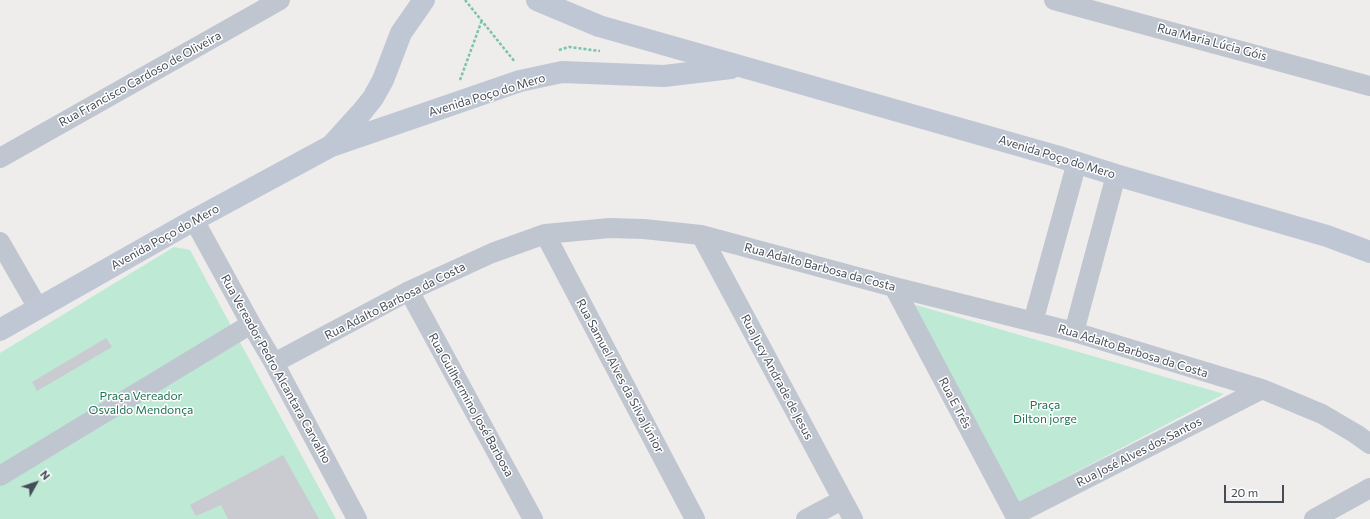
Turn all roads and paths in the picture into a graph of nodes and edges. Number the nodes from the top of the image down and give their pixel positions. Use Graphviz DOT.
graph roads {
  1 [pos="280,0"];
  2 [pos="407,0"];
  3 [pos="424,0"];
  4 [pos="465,0"];
  5 [pos="537,0"];
  6 [pos="1054,0"];
  7 [pos="482,20"];
  8 [pos="402,33"];
  9 [pos="600,51"];
  10 [pos="554,52"];
  11 [pos="517,63"];
  12 [pos="742,67"];
  13 [pos="458,85"];
  14 [pos="1370,86"];
  15 [pos="331,146"];
  16 [pos="0,158"];
  17 [pos="1077,162"];
  18 [pos="1116,175"];
  19 [pos="194,220"];
  20 [pos="545,234"];
  21 [pos="701,235"];
  22 [pos="0,242"];
  23 [pos="1370,252"];
  24 [pos="894,286"];
  25 [pos="409,291"];
  26 [pos="38,308"];
  27 [pos="1033,322"];
  28 [pos="251,324"];
  29 [pos="0,330"];
  30 [pos="1074,332"];
  31 [pos="274,363"];
  32 [pos="1262,389"];
  33 [pos="1370,444"];
  34 [pos="0,476"];
  35 [pos="1370,488"];
  36 [pos="842,500"];
  37 [pos="1016,517"];
  38 [pos="357,519"];
  39 [pos="533,519"];
  40 [pos="695,519"];
  41 [pos="806,519"];
  42 [pos="853,519"];
  43 [pos="1314,519"];
  1 -- 16 [label="street, Rua Francisco Cardoso de Oliveira"];
  2 -- 8 [label="main road"];
  3 -- 8 [label="main road, Avenida Poço do Mero"];
  4 -- 7 [label="path"];
  5 -- 12 [label="main road, Avenida Poço do Mero"];
  6 -- 14 [label="street, Rua Maria Lúcia Góis"];
  7 -- 11 [label="path"];
  7 -- 13 [label="path"];
  8 -- 15 [label="main road, Avenida Poço do Mero"];
  9 -- 10 [label="path"];
  12 -- 15 [label="main road, Avenida Poço do Mero"];
  12 -- 17 [label="main road, Avenida Poço do Mero"];
  15 -- 19 [label="main road, Avenida Poço do Mero"];
  17 -- 18 [label="main road, Avenida Poço do Mero"];
  17 -- 27 [label="street"];
  18 -- 23 [label="main road, Avenida Poço do Mero"];
  18 -- 30 [label="street"];
  19 -- 26 [label="main road, Avenida Poço do Mero"];
  19 -- 28 [label="street, Rua Vereador Pedro Alcantara Carvalho"];
  20 -- 21 [label="street, Rua Adalto Barbosa da Costa"];
  20 -- 25 [label="street, Rua Adalto Barbosa da Costa"];
  20 -- 40 [label="street, Rua Samuel Alves da Silva Júnior"];
  21 -- 24 [label="street, Rua Adalto Barbosa da Costa"];
  21 -- 36 [label="street, Rua Jucy Andrade de Jesus"];
  22 -- 26 [label="street"];
  24 -- 27 [label="street, Rua Adalto Barbosa da Costa"];
  24 -- 37 [label="street, Rua E Três"];
  25 -- 31 [label="street, Rua Adalto Barbosa da Costa"];
  25 -- 39 [label="street, Rua Guilhermino José Barbosa"];
  26 -- 29 [label="main road, Avenida Poço do Mero"];
  27 -- 30 [label="street, Rua Adalto Barbosa da Costa"];
  28 -- 31 [label="street, Rua Vereador Pedro Alcantara Carvalho"];
  28 -- 34 [label="street"];
  30 -- 32 [label="street, Rua Adalto Barbosa da Costa"];
  31 -- 38 [label="street, Rua Vereador Pedro Alcantara Carvalho"];
  32 -- 33 [label="street, Rua Adalto Barbosa da Costa"];
  32 -- 37 [label="street, Rua José Alves dos Santos"];
  35 -- 43 [label="street"];
  36 -- 41 [label="street"];
  36 -- 42 [label="street, Rua Jucy Andrade de Jesus"];
}
